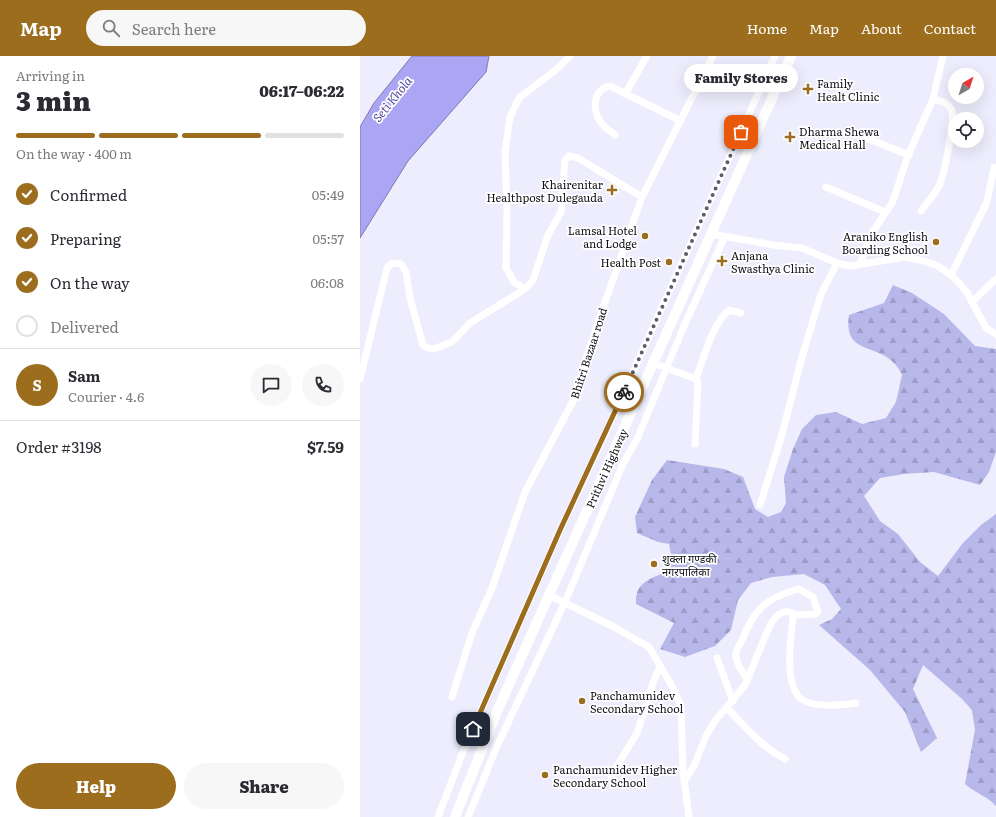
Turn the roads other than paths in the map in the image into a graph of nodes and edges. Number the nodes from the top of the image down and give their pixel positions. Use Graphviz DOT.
graph roads {
  1 [pos="570,56"];
  2 [pos="647,56"];
  3 [pos="713,56"];
  4 [pos="775,56"];
  5 [pos="791,56"];
  6 [pos="943,56"];
  7 [pos="625,94"];
  8 [pos="933,99"];
  9 [pos="681,121"];
  10 [pos="851,132"];
  11 [pos="615,136"];
  12 [pos="909,155"];
  13 [pos="994,167"];
  14 [pos="826,187"];
  15 [pos="642,197"];
  16 [pos="921,211"];
  17 [pos="885,212"];
  18 [pos="711,234"];
  19 [pos="724,238"];
  20 [pos="836,263"];
  21 [pos="860,264"];
  22 [pos="951,275"];
  23 [pos="996,279"];
  24 [pos="525,288"];
  25 [pos="972,302"];
  26 [pos="741,313"];
  27 [pos="996,334"];
  28 [pos="653,363"];
  29 [pos="666,369"];
  30 [pos="360,379"];
  31 [pos="696,379"];
  32 [pos="695,444"];
  33 [pos="760,505"];
  34 [pos="549,595"];
  35 [pos="565,602"];
  36 [pos="793,615"];
  37 [pos="717,658"];
  38 [pos="660,666"];
  39 [pos="747,680"];
  40 [pos="452,697"];
  41 [pos="733,701"];
  42 [pos="856,703"];
  43 [pos="727,708"];
  44 [pos="473,729"];
  45 [pos="487,736"];
  46 [pos="784,759"];
  47 [pos="611,776"];
  48 [pos="684,781"];
  49 [pos="438,817"];
  50 [pos="455,817"];
  51 [pos="468,817"];
  52 [pos="689,817"];
  1 -- 24 [label="street"];
  2 -- 7 [label="street"];
  3 -- 9 [label="street, Bhitri Bazaar road"];
  4 -- 44 [label="street"];
  5 -- 18 [label="highway, Prithvi Highway"];
  6 -- 8 [label="street"];
  7 -- 9 [label="street"];
  7 -- 11 [label="street"];
  8 -- 12 [label="street"];
  8 -- 16 [label="street"];
  9 -- 15 [label="street, Bhitri Bazaar road"];
  10 -- 12 [label="street"];
  12 -- 17 [label="street"];
  13 -- 22 [label="street"];
  14 -- 17 [label="street"];
  15 -- 24 [label="street"];
  15 -- 40 [label="street, Bhitri Bazaar road"];
  17 -- 21 [label="street"];
  18 -- 19 [label="street"];
  18 -- 28 [label="highway, Prithvi Highway"];
  19 -- 20 [label="street"];
  19 -- 29 [label="street"];
  20 -- 21 [label="street"];
  20 -- 33 [label="street"];
  21 -- 22 [label="street"];
  22 -- 25 [label="street"];
  23 -- 25 [label="street"];
  24 -- 30 [label="street"];
  25 -- 27 [label="street"];
  26 -- 31 [label="street"];
  28 -- 29 [label="street"];
  28 -- 34 [label="highway, Prithvi Highway"];
  29 -- 31 [label="street"];
  29 -- 35 [label="street"];
  31 -- 32 [label="street"];
  34 -- 35 [label="street"];
  34 -- 45 [label="highway, Prithvi Highway"];
  35 -- 38 [label="street"];
  35 -- 51 [label="street"];
  36 -- 39 [label="street"];
  36 -- 39 [label="street"];
  36 -- 42 [label="street"];
  37 -- 41 [label="street"];
  38 -- 47 [label="street"];
  38 -- 48 [label="street"];
  39 -- 41 [label="street"];
  41 -- 43 [label="street"];
  43 -- 46 [label="street"];
  43 -- 48 [label="street"];
  44 -- 45 [label="street"];
  44 -- 49 [label="street"];
  45 -- 50 [label="highway, Prithvi Highway"];
  48 -- 52 [label="street"];
}
